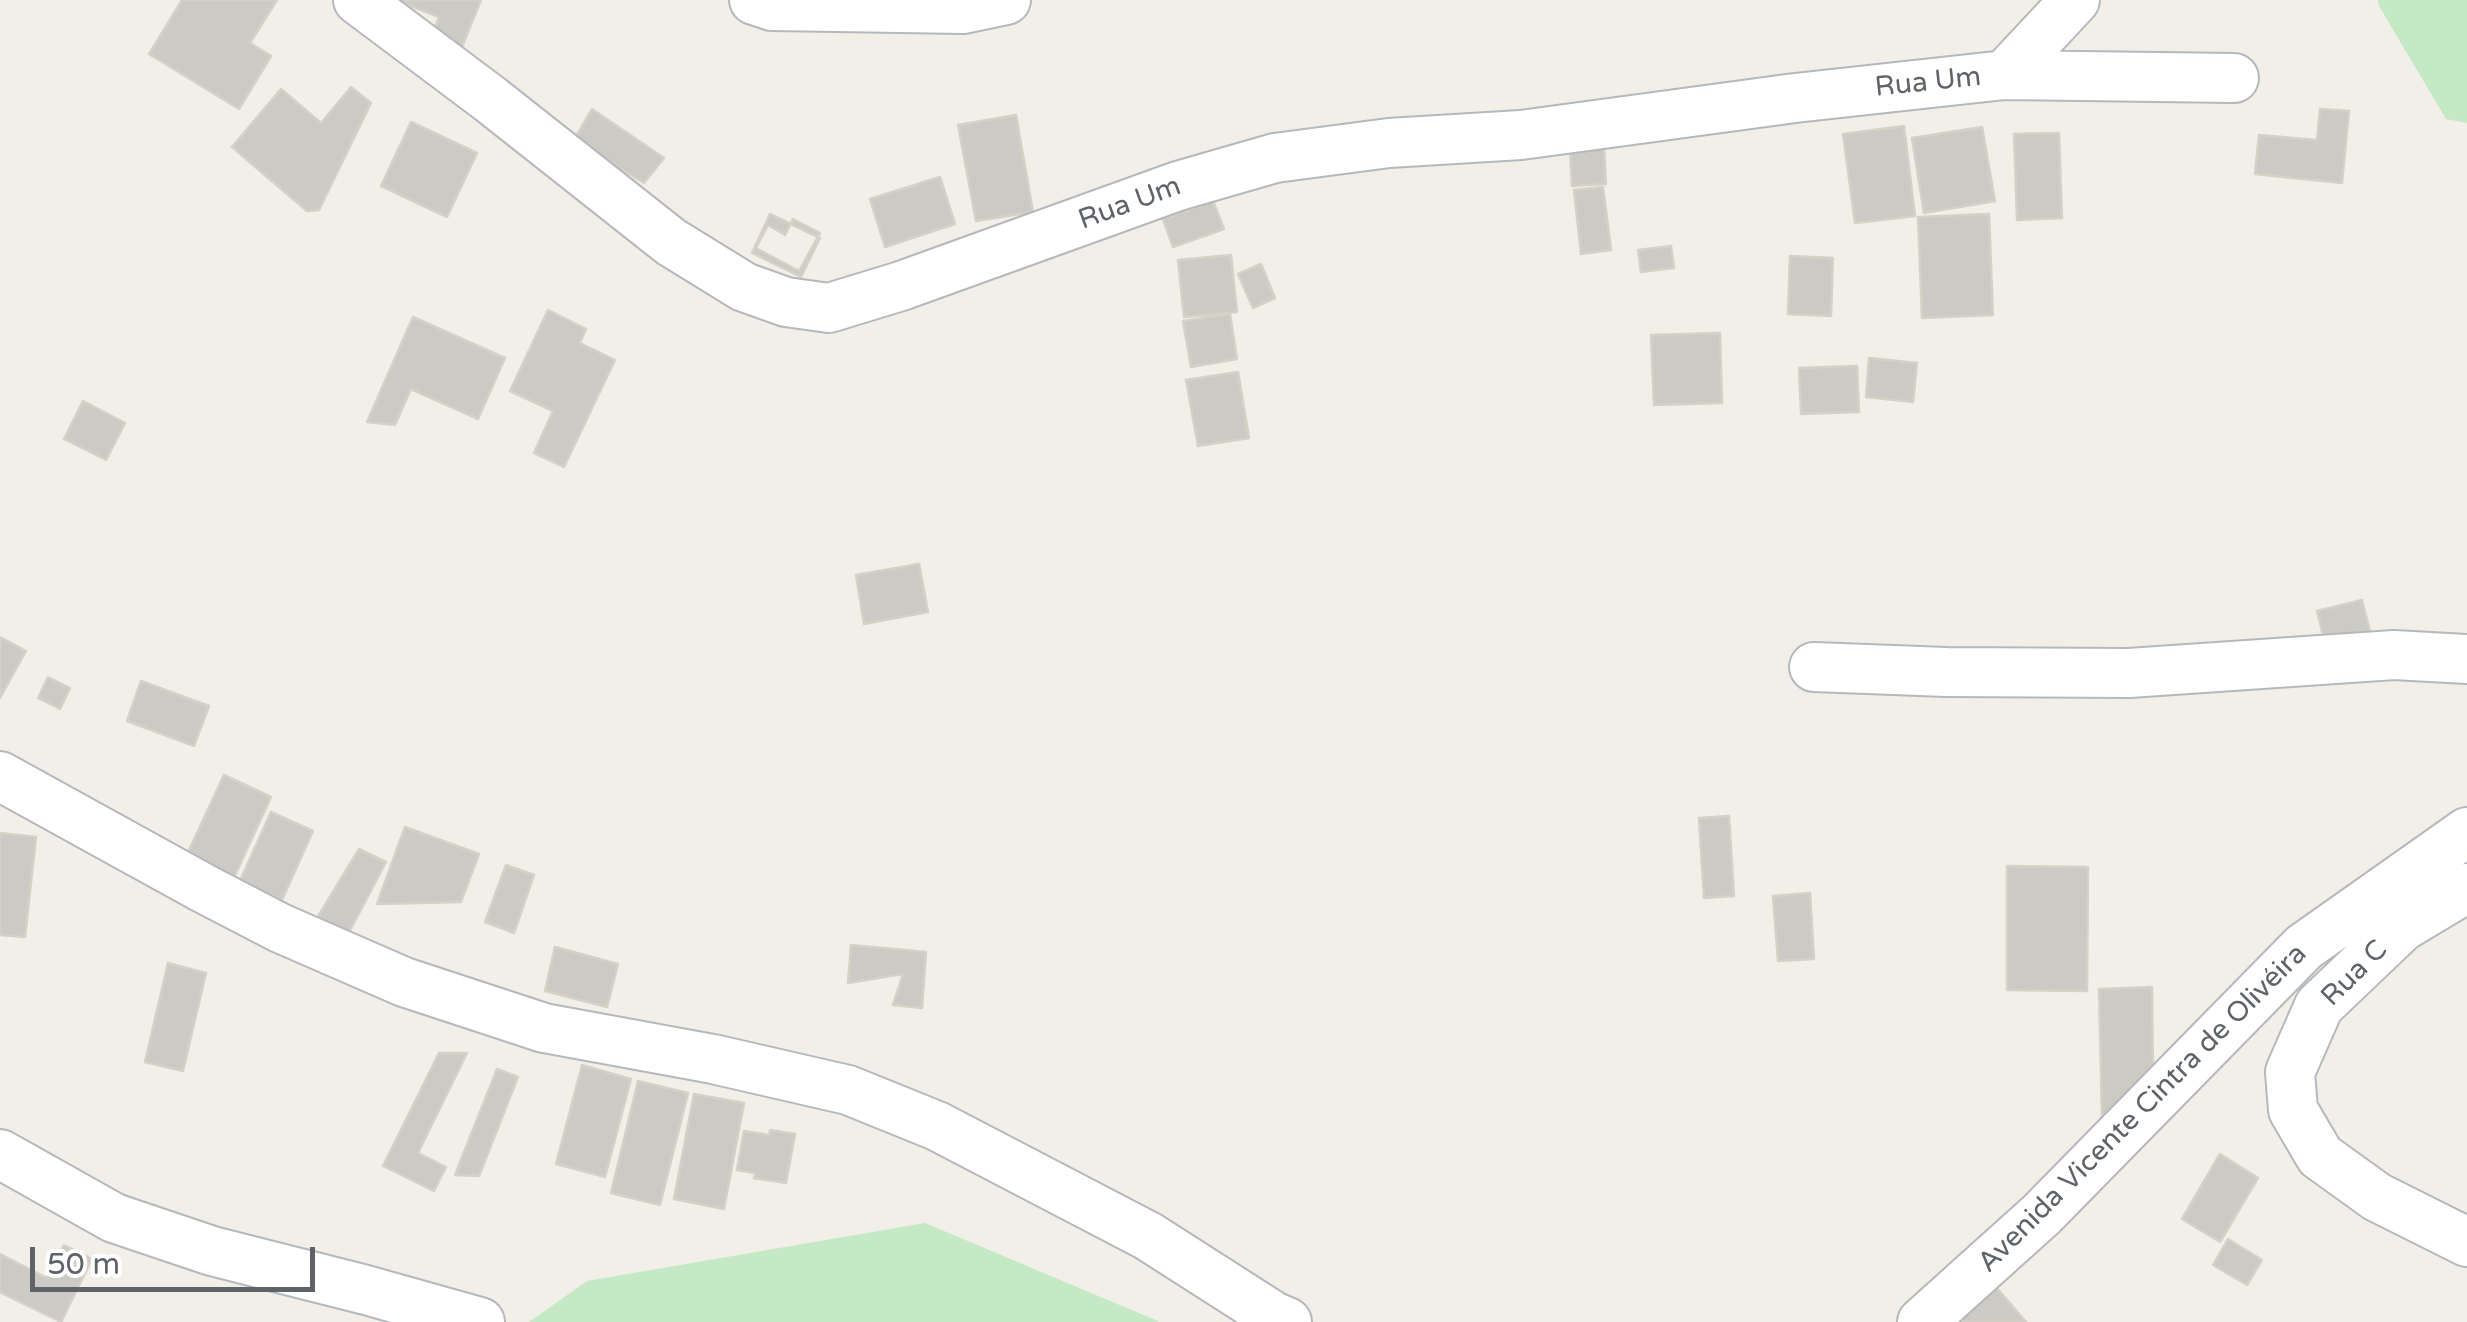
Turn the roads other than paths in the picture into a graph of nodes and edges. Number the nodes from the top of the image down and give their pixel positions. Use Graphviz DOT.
graph roads {
  1 [pos="358,0"];
  2 [pos="754,0"];
  3 [pos="1006,0"];
  4 [pos="2075,0"];
  5 [pos="2005,75"];
  6 [pos="2234,78"];
  7 [pos="2467,659"];
  8 [pos="1814,667"];
  9 [pos="0,776"];
  10 [pos="2467,832"];
  11 [pos="2467,888"];
  12 [pos="0,1154"];
  13 [pos="2467,1242"];
  14 [pos="480,1322"];
  15 [pos="1287,1322"];
  16 [pos="1922,1322"];
  1 -- 5 [label="street, Rua Um"];
  2 -- 3 [label="street"];
  4 -- 5 [label="street, Rua Um"];
  5 -- 6 [label="street, Rua Um"];
  7 -- 8 [label="street"];
  9 -- 15 [label="street"];
  10 -- 16 [label="street, Avenida Vicente Cintra de Olivéira"];
  11 -- 13 [label="street, Rua C"];
  12 -- 14 [label="street"];
}
